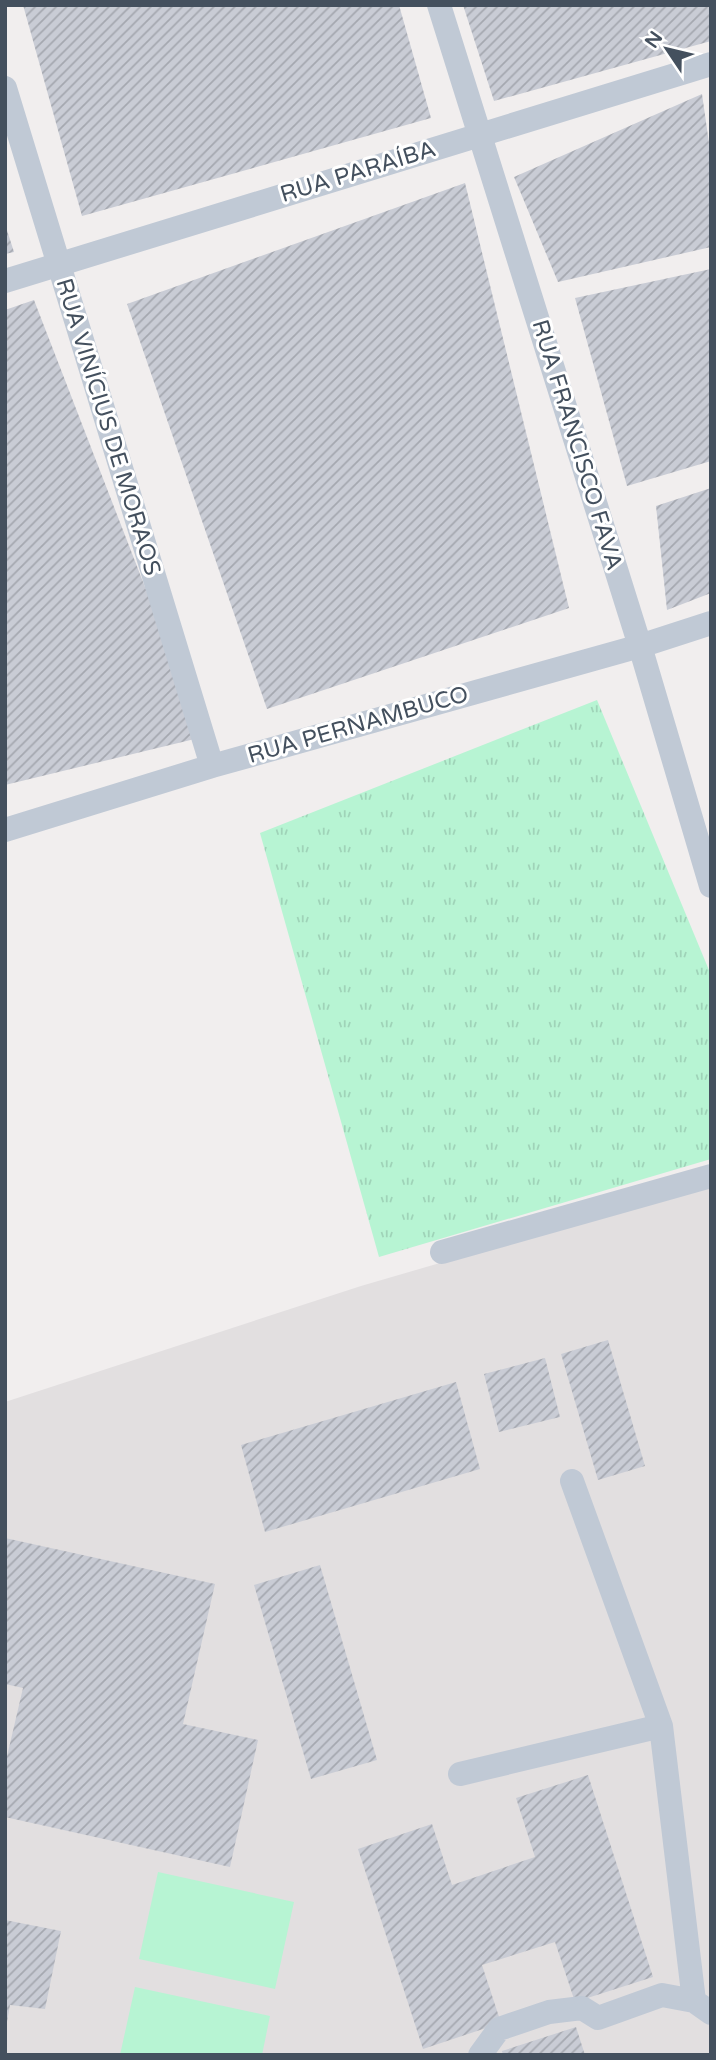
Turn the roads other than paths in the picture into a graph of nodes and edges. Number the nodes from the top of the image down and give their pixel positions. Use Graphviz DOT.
graph roads {
  1 [pos="439,5"];
  2 [pos="711,64"];
  3 [pos="5,88"];
  4 [pos="479,135"];
  5 [pos="59,265"];
  6 [pos="5,281"];
  7 [pos="711,623"];
  8 [pos="640,646"];
  9 [pos="212,766"];
  10 [pos="5,830"];
  11 [pos="711,886"];
  12 [pos="711,1175"];
  13 [pos="442,1252"];
  14 [pos="572,1481"];
  15 [pos="661,1726"];
  16 [pos="460,1774"];
  17 [pos="702,2007"];
  18 [pos="480,2055"];
  1 -- 4 [label="street, RUA FRANCISCO FAVA"];
  2 -- 4 [label="street, RUA PARAÍBA"];
  3 -- 5 [label="street, RUA VINÍCIUS DE MORAOS"];
  4 -- 5 [label="street, RUA PARAÍBA"];
  4 -- 8 [label="street, RUA FRANCISCO FAVA"];
  5 -- 6 [label="street, RUA PARAÍBA"];
  5 -- 9 [label="street, RUA VINÍCIUS DE MORAOS"];
  7 -- 8 [label="street, RUA PERNAMBUCO"];
  8 -- 9 [label="street, RUA PERNAMBUCO"];
  8 -- 11 [label="street, RUA FRANCISCO FAVA"];
  9 -- 10 [label="street, RUA PERNAMBUCO"];
  12 -- 13 [label="street"];
  14 -- 15 [label="street"];
  15 -- 16 [label="street"];
  15 -- 17 [label="street"];
  17 -- 18 [label="street"];
}
